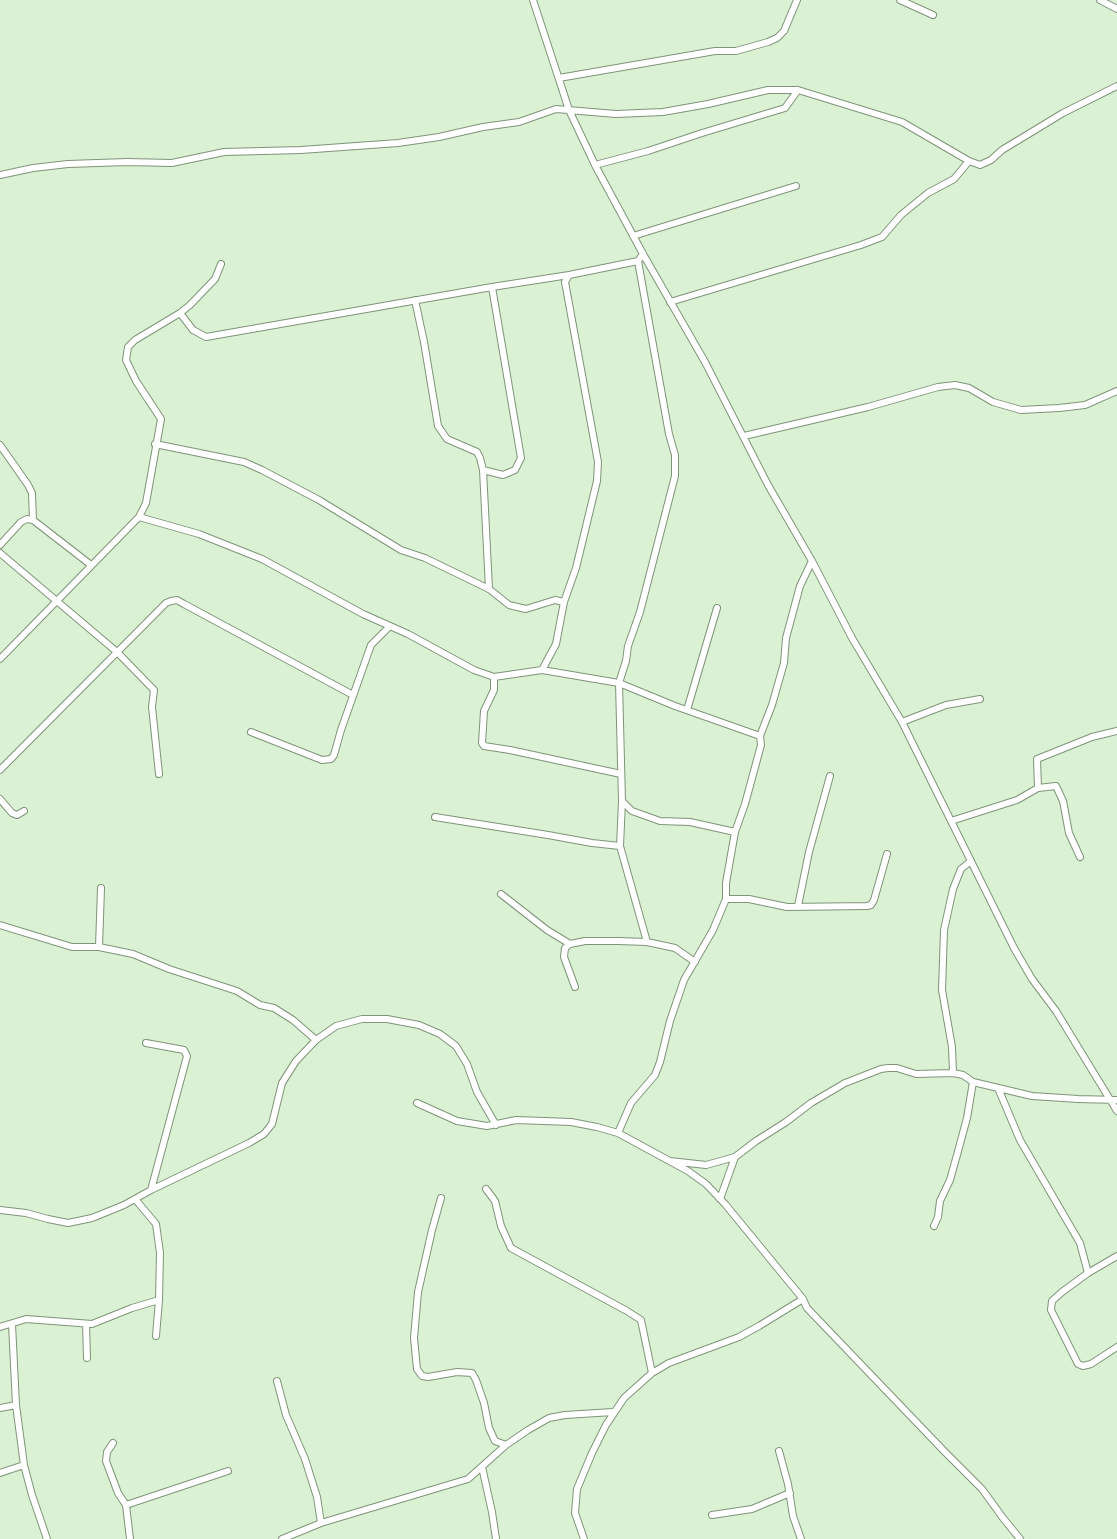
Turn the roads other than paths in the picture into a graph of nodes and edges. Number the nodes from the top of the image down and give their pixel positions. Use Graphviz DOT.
graph roads {
  1 [pos="533,0"];
  2 [pos="797,0"];
  3 [pos="900,0"];
  4 [pos="1100,0"];
  5 [pos="1117,9"];
  6 [pos="933,15"];
  7 [pos="559,78"];
  8 [pos="1117,86"];
  9 [pos="798,90"];
  10 [pos="569,110"];
  11 [pos="969,161"];
  12 [pos="595,165"];
  13 [pos="0,175"];
  14 [pos="796,186"];
  15 [pos="633,236"];
  16 [pos="643,254"];
  17 [pos="638,261"];
  18 [pos="221,264"];
  19 [pos="568,275"];
  20 [pos="492,287"];
  21 [pos="415,300"];
  22 [pos="670,302"];
  23 [pos="180,313"];
  24 [pos="1117,391"];
  25 [pos="744,436"];
  26 [pos="156,444"];
  27 [pos="0,445"];
  28 [pos="2,453"];
  29 [pos="483,470"];
  30 [pos="139,517"];
  31 [pos="33,520"];
  32 [pos="0,545"];
  33 [pos="0,554"];
  34 [pos="812,561"];
  35 [pos="91,565"];
  36 [pos="489,589"];
  37 [pos="56,601"];
  38 [pos="564,602"];
  39 [pos="717,608"];
  40 [pos="389,627"];
  41 [pos="117,652"];
  42 [pos="0,659"];
  43 [pos="542,670"];
  44 [pos="494,676"];
  45 [pos="619,683"];
  46 [pos="353,696"];
  47 [pos="980,698"];
  48 [pos="687,710"];
  49 [pos="902,722"];
  50 [pos="1117,731"];
  51 [pos="250,732"];
  52 [pos="760,736"];
  53 [pos="0,770"];
  54 [pos="159,774"];
  55 [pos="621,774"];
  56 [pos="830,776"];
  57 [pos="1038,788"];
  58 [pos="0,799"];
  59 [pos="622,801"];
  60 [pos="24,811"];
  61 [pos="434,817"];
  62 [pos="951,821"];
  63 [pos="735,832"];
  64 [pos="620,846"];
  65 [pos="887,854"];
  66 [pos="1080,857"];
  67 [pos="971,861"];
  68 [pos="100,888"];
  69 [pos="501,894"];
  70 [pos="726,899"];
  71 [pos="798,906"];
  72 [pos="0,925"];
  73 [pos="647,942"];
  74 [pos="570,944"];
  75 [pos="99,947"];
  76 [pos="694,962"];
  77 [pos="575,986"];
  78 [pos="316,1040"];
  79 [pos="146,1043"];
  80 [pos="952,1073"];
  81 [pos="973,1082"];
  82 [pos="998,1088"];
  83 [pos="1114,1100"];
  84 [pos="417,1103"];
  85 [pos="1117,1111"];
  86 [pos="496,1125"];
  87 [pos="618,1133"];
  88 [pos="735,1157"];
  89 [pos="668,1161"];
  90 [pos="486,1189"];
  91 [pos="150,1190"];
  92 [pos="441,1198"];
  93 [pos="135,1199"];
  94 [pos="720,1199"];
  95 [pos="0,1210"];
  96 [pos="934,1226"];
  97 [pos="1117,1256"];
  98 [pos="1088,1273"];
  99 [pos="803,1299"];
  100 [pos="159,1300"];
  101 [pos="12,1324"];
  102 [pos="86,1324"];
  103 [pos="0,1327"];
  104 [pos="156,1336"];
  105 [pos="1117,1347"];
  106 [pos="87,1358"];
  107 [pos="652,1373"];
  108 [pos="277,1381"];
  109 [pos="16,1405"];
  110 [pos="0,1408"];
  111 [pos="613,1412"];
  112 [pos="113,1443"];
  113 [pos="506,1445"];
  114 [pos="779,1451"];
  115 [pos="24,1465"];
  116 [pos="482,1467"];
  117 [pos="228,1471"];
  118 [pos="0,1473"];
  119 [pos="790,1492"];
  120 [pos="126,1506"];
  121 [pos="712,1515"];
  122 [pos="321,1523"];
  123 [pos="47,1539"];
  124 [pos="130,1539"];
  125 [pos="282,1539"];
  126 [pos="496,1539"];
  127 [pos="584,1539"];
  128 [pos="801,1539"];
  129 [pos="1020,1539"];
  1 -- 7 [label="street"];
  2 -- 7 [label="street"];
  3 -- 6 [label="street"];
  4 -- 5 [label="street"];
  7 -- 10 [label="street"];
  8 -- 11 [label="street"];
  9 -- 10 [label="street"];
  9 -- 11 [label="street"];
  9 -- 12 [label="street"];
  10 -- 12 [label="street"];
  10 -- 13 [label="street"];
  11 -- 22 [label="street"];
  12 -- 15 [label="street"];
  14 -- 15 [label="street"];
  15 -- 16 [label="street"];
  16 -- 17 [label="street"];
  16 -- 22 [label="street"];
  17 -- 19 [label="street"];
  17 -- 45 [label="street"];
  18 -- 23 [label="street"];
  19 -- 20 [label="street"];
  19 -- 38 [label="street"];
  20 -- 21 [label="street"];
  20 -- 29 [label="street"];
  21 -- 23 [label="street"];
  21 -- 29 [label="street"];
  22 -- 25 [label="street"];
  23 -- 26 [label="street"];
  24 -- 25 [label="street"];
  25 -- 34 [label="street"];
  26 -- 30 [label="street"];
  26 -- 36 [label="street"];
  27 -- 28 [label="street"];
  28 -- 31 [label="street"];
  29 -- 36 [label="street"];
  30 -- 35 [label="street"];
  30 -- 40 [label="street"];
  31 -- 32 [label="street"];
  31 -- 35 [label="street"];
  33 -- 37 [label="street"];
  34 -- 49 [label="street"];
  34 -- 52 [label="street"];
  35 -- 37 [label="street"];
  36 -- 38 [label="street"];
  37 -- 41 [label="street"];
  37 -- 42 [label="street"];
  38 -- 43 [label="street"];
  39 -- 48 [label="street"];
  40 -- 44 [label="street"];
  40 -- 46 [label="street"];
  41 -- 46 [label="street"];
  41 -- 53 [label="street"];
  41 -- 54 [label="street"];
  43 -- 44 [label="street"];
  43 -- 45 [label="street"];
  44 -- 55 [label="street"];
  45 -- 48 [label="street"];
  45 -- 55 [label="street"];
  46 -- 51 [label="street"];
  47 -- 49 [label="street"];
  48 -- 52 [label="street"];
  49 -- 62 [label="street"];
  50 -- 57 [label="street"];
  52 -- 63 [label="street"];
  55 -- 59 [label="street"];
  56 -- 71 [label="street"];
  57 -- 62 [label="street"];
  57 -- 66 [label="street"];
  58 -- 60 [label="street"];
  59 -- 63 [label="street"];
  59 -- 64 [label="street"];
  61 -- 64 [label="street"];
  62 -- 67 [label="street"];
  63 -- 70 [label="street"];
  64 -- 73 [label="street"];
  65 -- 71 [label="street"];
  67 -- 80 [label="street"];
  67 -- 83 [label="street"];
  68 -- 75 [label="street"];
  69 -- 74 [label="street"];
  70 -- 71 [label="street"];
  70 -- 76 [label="street"];
  72 -- 75 [label="street"];
  73 -- 74 [label="street"];
  73 -- 76 [label="street"];
  74 -- 77 [label="street"];
  75 -- 78 [label="street"];
  76 -- 87 [label="street"];
  78 -- 86 [label="street"];
  78 -- 91 [label="street"];
  79 -- 91 [label="street"];
  80 -- 81 [label="street"];
  80 -- 88 [label="street"];
  81 -- 82 [label="street"];
  81 -- 96 [label="street"];
  82 -- 83 [label="street"];
  82 -- 98 [label="street"];
  83 -- 85 [label="street"];
  84 -- 86 [label="street"];
  86 -- 87 [label="street"];
  87 -- 89 [label="street"];
  88 -- 89 [label="street"];
  88 -- 94 [label="street"];
  89 -- 94 [label="street"];
  90 -- 107 [label="street"];
  91 -- 93 [label="street"];
  92 -- 113 [label="street"];
  93 -- 95 [label="street"];
  93 -- 100 [label="street"];
  94 -- 99 [label="street"];
  97 -- 98 [label="street"];
  98 -- 105 [label="street"];
  99 -- 107 [label="street"];
  99 -- 129 [label="street"];
  100 -- 102 [label="street"];
  100 -- 104 [label="street"];
  101 -- 102 [label="street"];
  101 -- 103 [label="street"];
  101 -- 109 [label="street"];
  102 -- 106 [label="street"];
  107 -- 111 [label="street"];
  108 -- 122 [label="street"];
  109 -- 110 [label="street"];
  109 -- 115 [label="street"];
  111 -- 113 [label="street"];
  111 -- 127 [label="street"];
  112 -- 120 [label="street"];
  113 -- 116 [label="street"];
  114 -- 119 [label="street"];
  115 -- 118 [label="street"];
  115 -- 123 [label="street"];
  116 -- 122 [label="street"];
  116 -- 126 [label="street"];
  117 -- 120 [label="street"];
  119 -- 121 [label="street"];
  119 -- 128 [label="street"];
  120 -- 124 [label="street"];
  122 -- 125 [label="street"];
}
